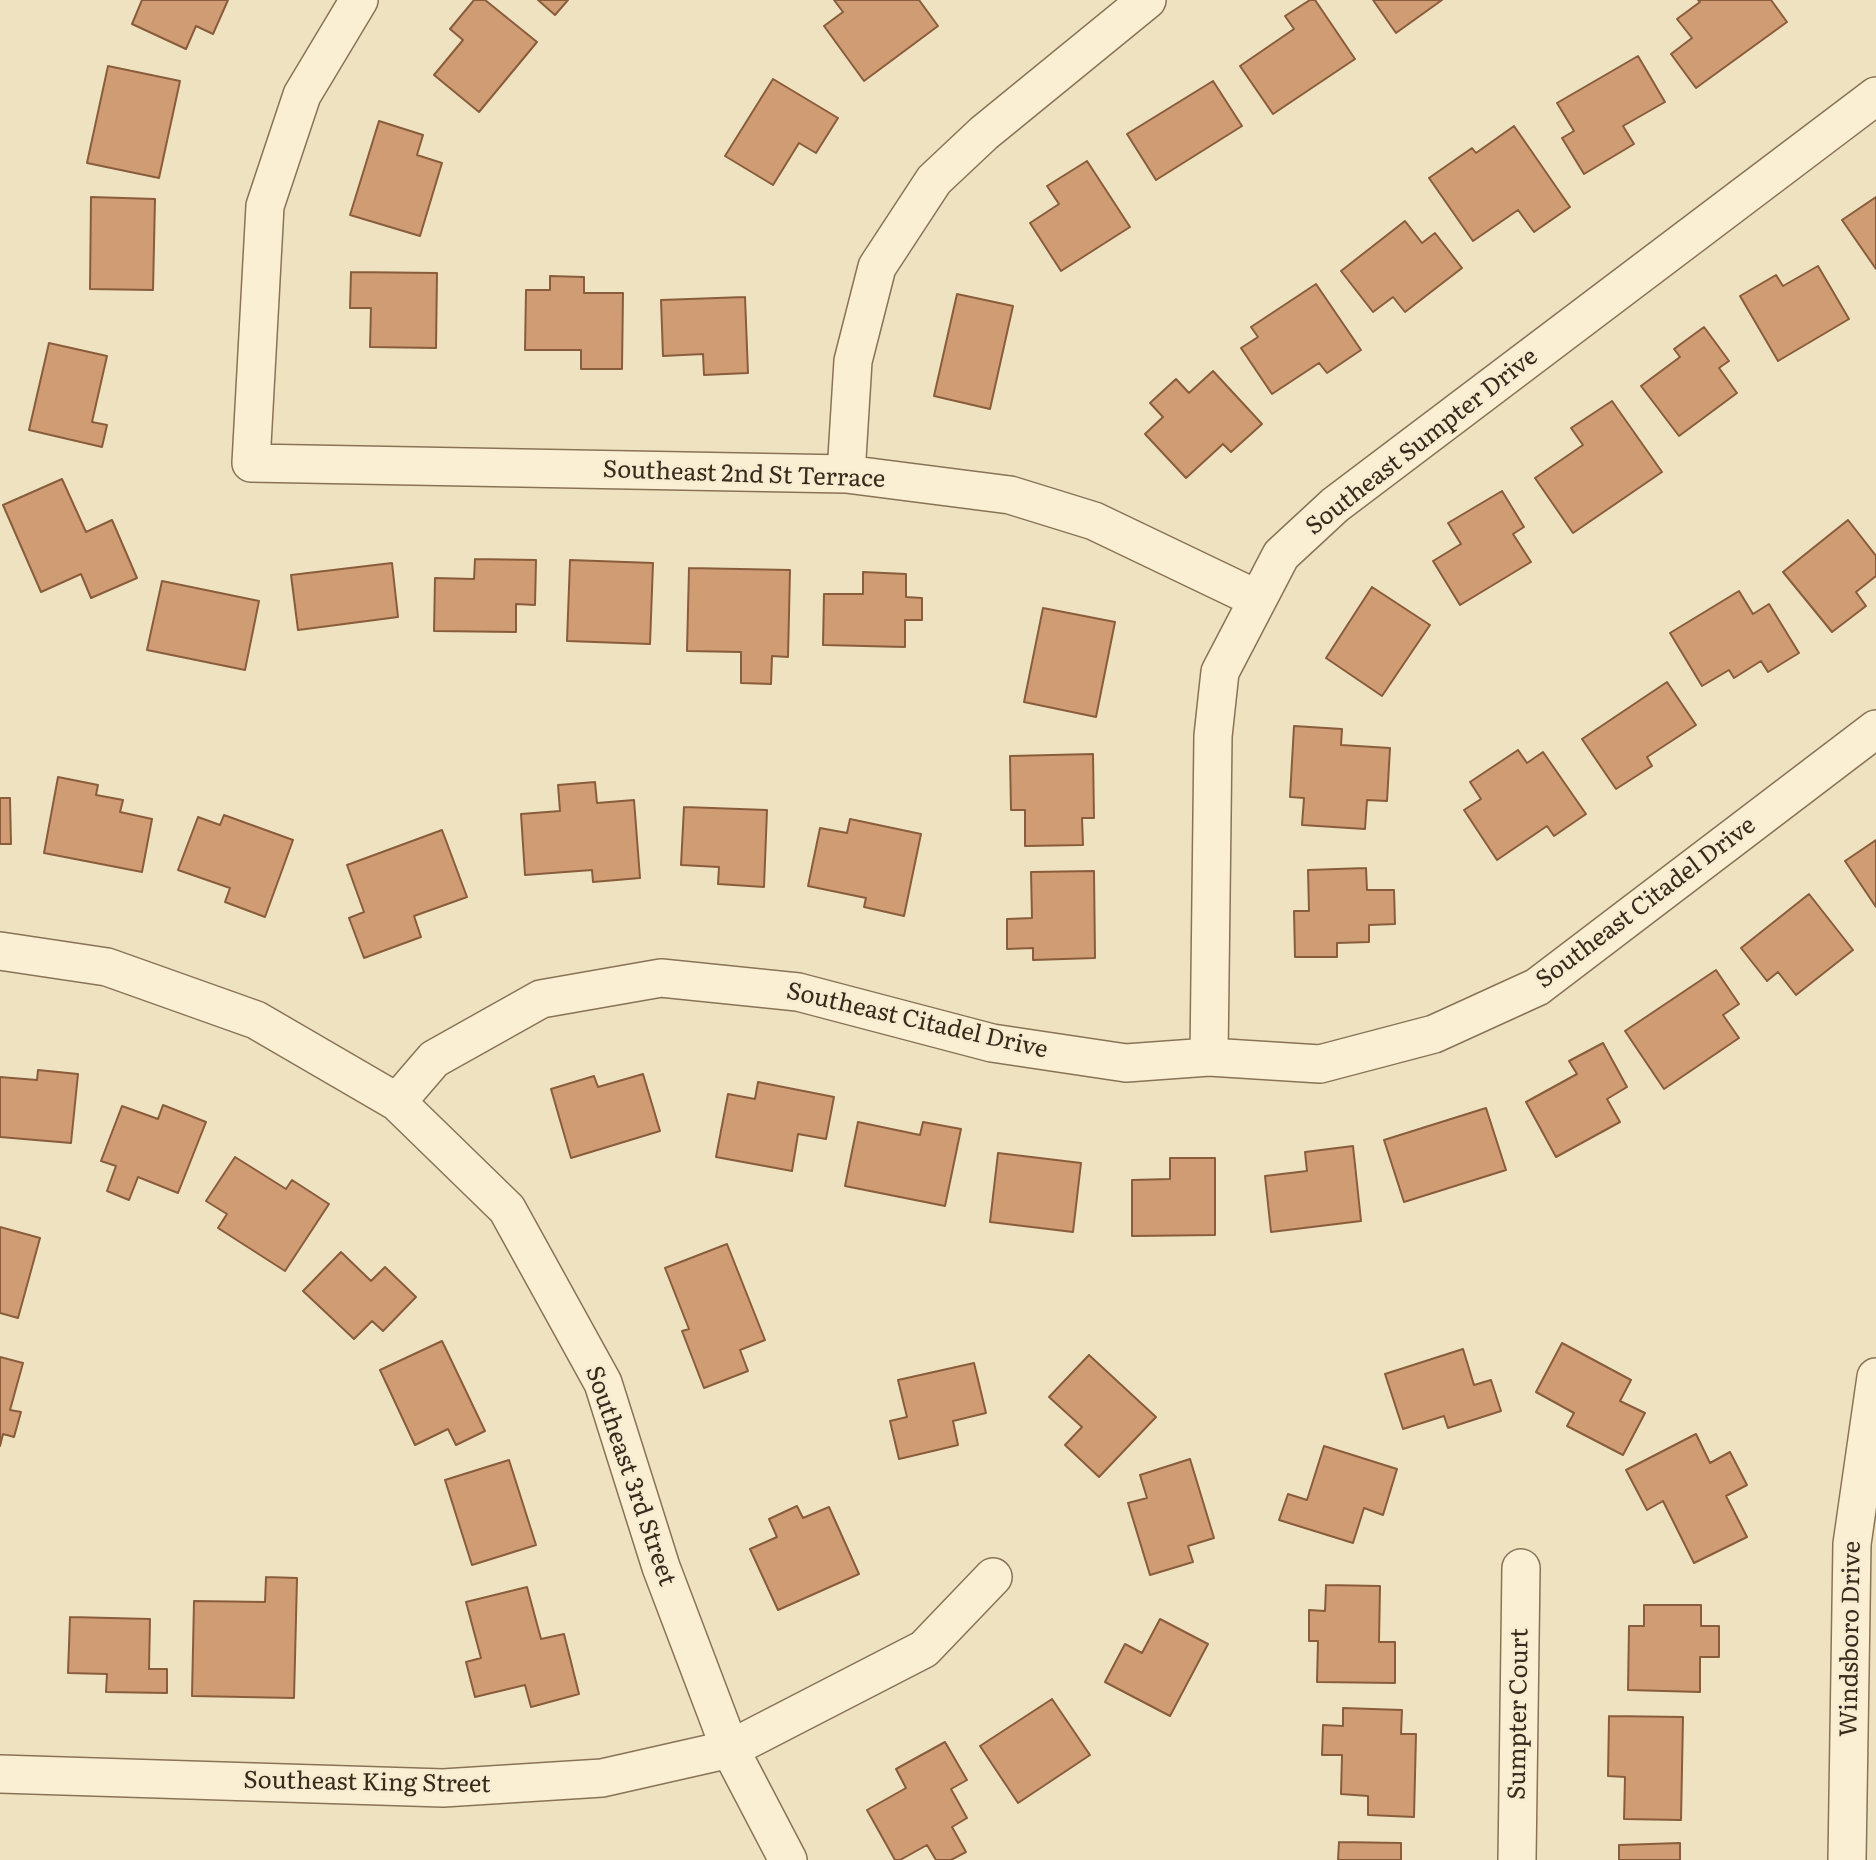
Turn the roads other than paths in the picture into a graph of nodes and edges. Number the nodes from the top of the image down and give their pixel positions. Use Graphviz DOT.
graph roads {
  1 [pos="359,0"];
  2 [pos="1147,0"];
  3 [pos="1876,96"];
  4 [pos="846,474"];
  5 [pos="1257,599"];
  6 [pos="1876,729"];
  7 [pos="0,951"];
  8 [pos="1209,1057"];
  9 [pos="397,1102"];
  10 [pos="1876,1377"];
  11 [pos="1521,1568"];
  12 [pos="993,1577"];
  13 [pos="730,1749"];
  14 [pos="0,1774"];
  15 [pos="788,1860"];
  16 [pos="1517,1860"];
  17 [pos="1847,1860"];
  1 -- 4 [label="street, Southeast 2nd St Terrace"];
  2 -- 4 [label="street"];
  3 -- 5 [label="street, Southeast Sumpter Drive"];
  4 -- 5 [label="street, Southeast 2nd St Terrace"];
  5 -- 8 [label="street, Southeast Sumpter Drive"];
  6 -- 8 [label="street, Southeast Citadel Drive"];
  7 -- 9 [label="street, Southeast 3rd Street"];
  8 -- 9 [label="street, Southeast Citadel Drive"];
  9 -- 13 [label="street, Southeast 3rd Street"];
  10 -- 17 [label="street, Windsboro Drive"];
  11 -- 16 [label="street, Sumpter Court"];
  12 -- 13 [label="street, Southeast King Street"];
  13 -- 14 [label="street, Southeast King Street"];
  13 -- 15 [label="street, Southeast 3rd Street"];
}
